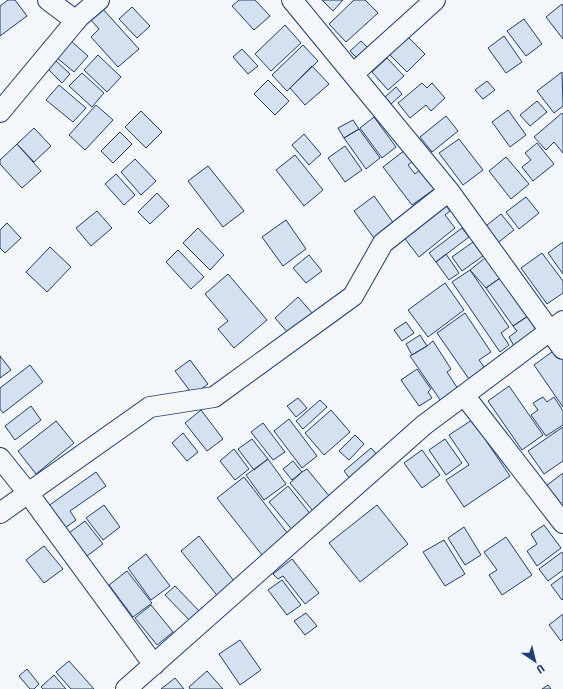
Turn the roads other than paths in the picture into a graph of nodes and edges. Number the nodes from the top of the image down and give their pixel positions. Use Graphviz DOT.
graph roads {
  1 [pos="48,0"];
  2 [pos="99,0"];
  3 [pos="292,0"];
  4 [pos="434,0"];
  5 [pos="76,22"];
  6 [pos="353,74"];
  7 [pos="0,112"];
  8 [pos="449,191"];
  9 [pos="557,326"];
  10 [pos="563,349"];
  11 [pos="464,395"];
  12 [pos="0,458"];
  13 [pos="28,493"];
  14 [pos="0,513"];
  15 [pos="563,523"];
  16 [pos="154,665"];
  17 [pos="126,689"];
  1 -- 5 [label="street"];
  2 -- 5 [label="street"];
  3 -- 6 [label="street"];
  4 -- 6 [label="street"];
  5 -- 7 [label="street"];
  6 -- 8 [label="street"];
  8 -- 9 [label="street"];
  8 -- 13 [label="street"];
  9 -- 10 [label="street"];
  9 -- 11 [label="street"];
  11 -- 15 [label="street"];
  11 -- 16 [label="street"];
  12 -- 13 [label="street"];
  13 -- 14 [label="street"];
  13 -- 16 [label="street"];
  16 -- 17 [label="street"];
}
